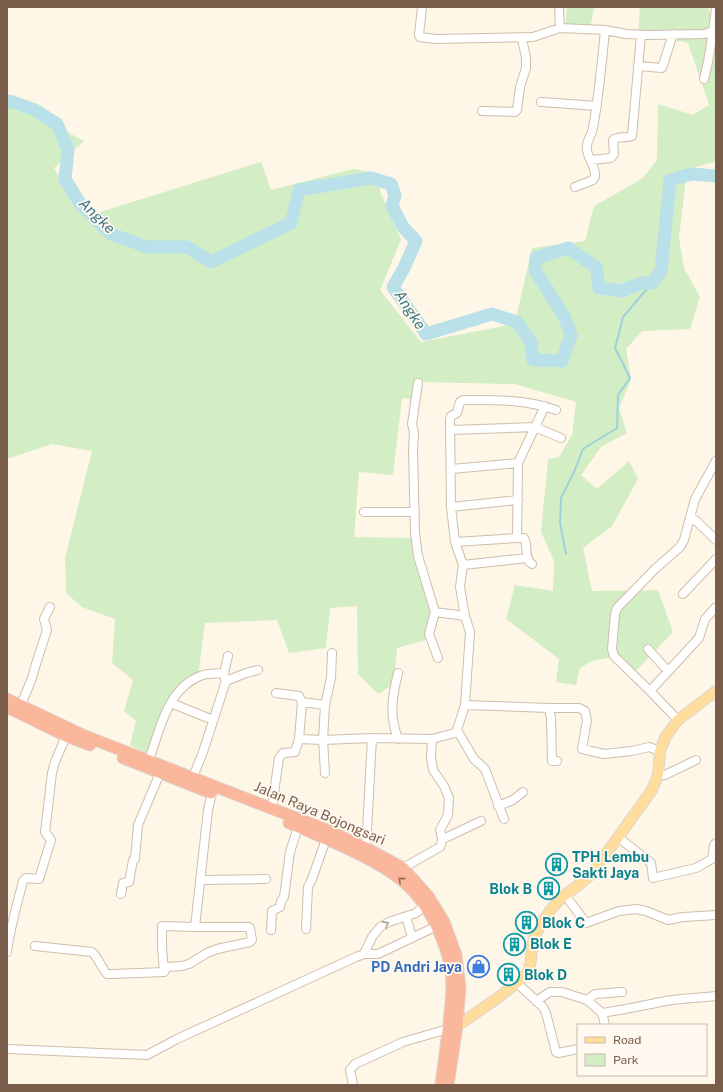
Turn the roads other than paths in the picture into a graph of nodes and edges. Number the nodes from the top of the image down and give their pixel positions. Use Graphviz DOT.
graph roads {
  1 [pos="422,7"];
  2 [pos="558,7"];
  3 [pos="716,13"];
  4 [pos="560,28"];
  5 [pos="605,30"];
  6 [pos="712,31"];
  7 [pos="673,34"];
  8 [pos="641,35"];
  9 [pos="522,38"];
  10 [pos="638,66"];
  11 [pos="704,79"];
  12 [pos="541,102"];
  13 [pos="597,106"];
  14 [pos="482,111"];
  15 [pos="591,160"];
  16 [pos="575,187"];
  17 [pos="418,383"];
  18 [pos="545,406"];
  19 [pos="556,410"];
  20 [pos="535,427"];
  21 [pos="450,430"];
  22 [pos="561,438"];
  23 [pos="716,461"];
  24 [pos="518,463"];
  25 [pos="451,469"];
  26 [pos="518,500"];
  27 [pos="451,507"];
  28 [pos="364,512"];
  29 [pos="415,512"];
  30 [pos="691,516"];
  31 [pos="517,538"];
  32 [pos="716,540"];
  33 [pos="455,542"];
  34 [pos="716,559"];
  35 [pos="463,565"];
  36 [pos="683,594"];
  37 [pos="50,607"];
  38 [pos="716,607"];
  39 [pos="435,612"];
  40 [pos="465,616"];
  41 [pos="648,649"];
  42 [pos="332,653"];
  43 [pos="228,656"];
  44 [pos="438,658"];
  45 [pos="258,670"];
  46 [pos="668,671"];
  47 [pos="398,673"];
  48 [pos="225,677"];
  49 [pos="650,691"];
  50 [pos="716,691"];
  51 [pos="276,693"];
  52 [pos="7,699"];
  53 [pos="302,702"];
  54 [pos="171,703"];
  55 [pos="325,705"];
  56 [pos="464,705"];
  57 [pos="7,707"];
  58 [pos="549,708"];
  59 [pos="20,709"];
  60 [pos="213,720"];
  61 [pos="678,720"];
  62 [pos="457,730"];
  63 [pos="66,736"];
  64 [pos="372,738"];
  65 [pos="299,739"];
  66 [pos="398,739"];
  67 [pos="432,739"];
  68 [pos="323,740"];
  69 [pos="660,751"];
  70 [pos="149,760"];
  71 [pos="696,760"];
  72 [pos="557,761"];
  73 [pos="160,773"];
  74 [pos="325,774"];
  75 [pos="658,775"];
  76 [pos="191,781"];
  77 [pos="212,790"];
  78 [pos="523,792"];
  79 [pos="498,806"];
  80 [pos="272,807"];
  81 [pos="504,819"];
  82 [pos="481,821"];
  83 [pos="298,826"];
  84 [pos="619,838"];
  85 [pos="326,839"];
  86 [pos="443,839"];
  87 [pos="716,843"];
  88 [pos="366,848"];
  89 [pos="714,862"];
  90 [pos="403,868"];
  91 [pos="266,879"];
  92 [pos="201,880"];
  93 [pos="122,894"];
  94 [pos="564,895"];
  95 [pos="425,905"];
  96 [pos="716,915"];
  97 [pos="406,917"];
  98 [pos="437,926"];
  99 [pos="195,927"];
  100 [pos="9,928"];
  101 [pos="306,929"];
  102 [pos="271,930"];
  103 [pos="412,937"];
  104 [pos="35,946"];
  105 [pos="7,952"];
  106 [pos="364,954"];
  107 [pos="164,972"];
  108 [pos="517,983"];
  109 [pos="622,992"];
  110 [pos="716,996"];
  111 [pos="587,1000"];
  112 [pos="536,1001"];
  113 [pos="602,1013"];
  114 [pos="605,1024"];
  115 [pos="452,1028"];
  116 [pos="7,1049"];
  117 [pos="577,1049"];
  118 [pos="353,1085"];
  119 [pos="440,1085"];
  120 [pos="448,1085"];
  1 -- 9 [label="street"];
  2 -- 4 [label="street"];
  3 -- 6 [label="street"];
  4 -- 5 [label="street"];
  4 -- 9 [label="street"];
  5 -- 8 [label="street"];
  5 -- 13 [label="street"];
  6 -- 7 [label="street"];
  6 -- 11 [label="street"];
  7 -- 8 [label="street"];
  7 -- 10 [label="street"];
  8 -- 10 [label="street"];
  9 -- 14 [label="street"];
  10 -- 15 [label="street"];
  12 -- 13 [label="street"];
  13 -- 15 [label="street"];
  15 -- 16 [label="street"];
  17 -- 29 [label="street"];
  18 -- 19 [label="street"];
  18 -- 20 [label="street"];
  18 -- 21 [label="street"];
  20 -- 21 [label="street"];
  20 -- 22 [label="street"];
  20 -- 24 [label="street"];
  21 -- 25 [label="street"];
  23 -- 30 [label="street"];
  24 -- 25 [label="street"];
  24 -- 26 [label="street"];
  25 -- 27 [label="street"];
  26 -- 27 [label="street"];
  26 -- 31 [label="street"];
  27 -- 33 [label="street"];
  28 -- 29 [label="street"];
  29 -- 39 [label="street"];
  30 -- 32 [label="street"];
  30 -- 49 [label="street"];
  31 -- 33 [label="street"];
  31 -- 35 [label="street"];
  33 -- 35 [label="street"];
  34 -- 36 [label="street"];
  35 -- 40 [label="street"];
  37 -- 59 [label="street"];
  38 -- 46 [label="street"];
  39 -- 40 [label="street"];
  39 -- 44 [label="street"];
  40 -- 56 [label="street"];
  41 -- 46 [label="street"];
  42 -- 55 [label="street"];
  43 -- 48 [label="street"];
  45 -- 48 [label="street"];
  46 -- 49 [label="street"];
  47 -- 66 [label="street"];
  48 -- 54 [label="street"];
  48 -- 60 [label="street"];
  49 -- 61 [label="street"];
  50 -- 61 [label="main road"];
  51 -- 53 [label="street"];
  52 -- 59 [label="highway, Jalan Raya Bojongsari"];
  53 -- 55 [label="street"];
  53 -- 65 [label="street"];
  54 -- 60 [label="street"];
  54 -- 70 [label="street"];
  55 -- 68 [label="street"];
  56 -- 58 [label="street"];
  56 -- 62 [label="street"];
  57 -- 59 [label="highway, Jalan Raya Bojongsari"];
  58 -- 69 [label="street"];
  58 -- 72 [label="street"];
  59 -- 63 [label="highway, Jalan Raya Bojongsari"];
  59 -- 70 [label="highway, Jalan Raya Bojongsari"];
  60 -- 76 [label="street"];
  61 -- 69 [label="main road"];
  62 -- 67 [label="street"];
  62 -- 79 [label="street"];
  63 -- 73 [label="highway, Jalan Raya Bojongsari"];
  63 -- 100 [label="street"];
  64 -- 66 [label="street"];
  64 -- 68 [label="street"];
  64 -- 88 [label="street"];
  65 -- 68 [label="street"];
  65 -- 80 [label="street"];
  66 -- 67 [label="street"];
  67 -- 86 [label="street"];
  68 -- 74 [label="street"];
  69 -- 75 [label="main road"];
  70 -- 76 [label="highway, Jalan Raya Bojongsari"];
  71 -- 75 [label="street"];
  73 -- 76 [label="highway, Jalan Raya Bojongsari"];
  73 -- 93 [label="street"];
  75 -- 84 [label="main road"];
  76 -- 77 [label="highway, Jalan Raya Bojongsari"];
  77 -- 80 [label="highway, Jalan Raya Bojongsari"];
  77 -- 83 [label="highway, Jalan Raya Bojongsari"];
  77 -- 92 [label="street"];
  78 -- 79 [label="street"];
  79 -- 81 [label="street"];
  80 -- 88 [label="highway, Jalan Raya Bojongsari"];
  82 -- 86 [label="street"];
  83 -- 85 [label="highway, Jalan Raya Bojongsari"];
  83 -- 102 [label="street"];
  84 -- 89 [label="street"];
  84 -- 94 [label="main road"];
  95 -- 85 [label="highway, Jalan Raya Bojongsari, one-way"];
  85 -- 101 [label="street"];
  86 -- 90 [label="street"];
  87 -- 89 [label="street"];
  88 -- 90 [label="highway, Jalan Raya Bojongsari"];
  90 -- 115 [label="highway, Jalan Raya Bojongsari"];
  91 -- 92 [label="street"];
  92 -- 99 [label="street"];
  94 -- 96 [label="street"];
  94 -- 108 [label="main road"];
  95 -- 97 [label="street"];
  95 -- 98 [label="highway, Jalan Raya Bojongsari"];
  97 -- 103 [label="street"];
  106 -- 97 [label="street, one-way"];
  98 -- 103 [label="street"];
  98 -- 115 [label="highway, Jalan Raya Bojongsari"];
  99 -- 107 [label="street"];
  99 -- 107 [label="street"];
  100 -- 105 [label="street"];
  103 -- 106 [label="street"];
  104 -- 107 [label="street"];
  106 -- 116 [label="street"];
  108 -- 112 [label="street"];
  108 -- 115 [label="main road"];
  109 -- 111 [label="street"];
  110 -- 113 [label="street"];
  111 -- 112 [label="street"];
  111 -- 113 [label="street"];
  112 -- 117 [label="street"];
  113 -- 114 [label="street"];
  115 -- 118 [label="street"];
  115 -- 119 [label="highway, Jalan Raya Bojongsari"];
  115 -- 120 [label="highway, Jalan Raya Bojongsari"];
}
